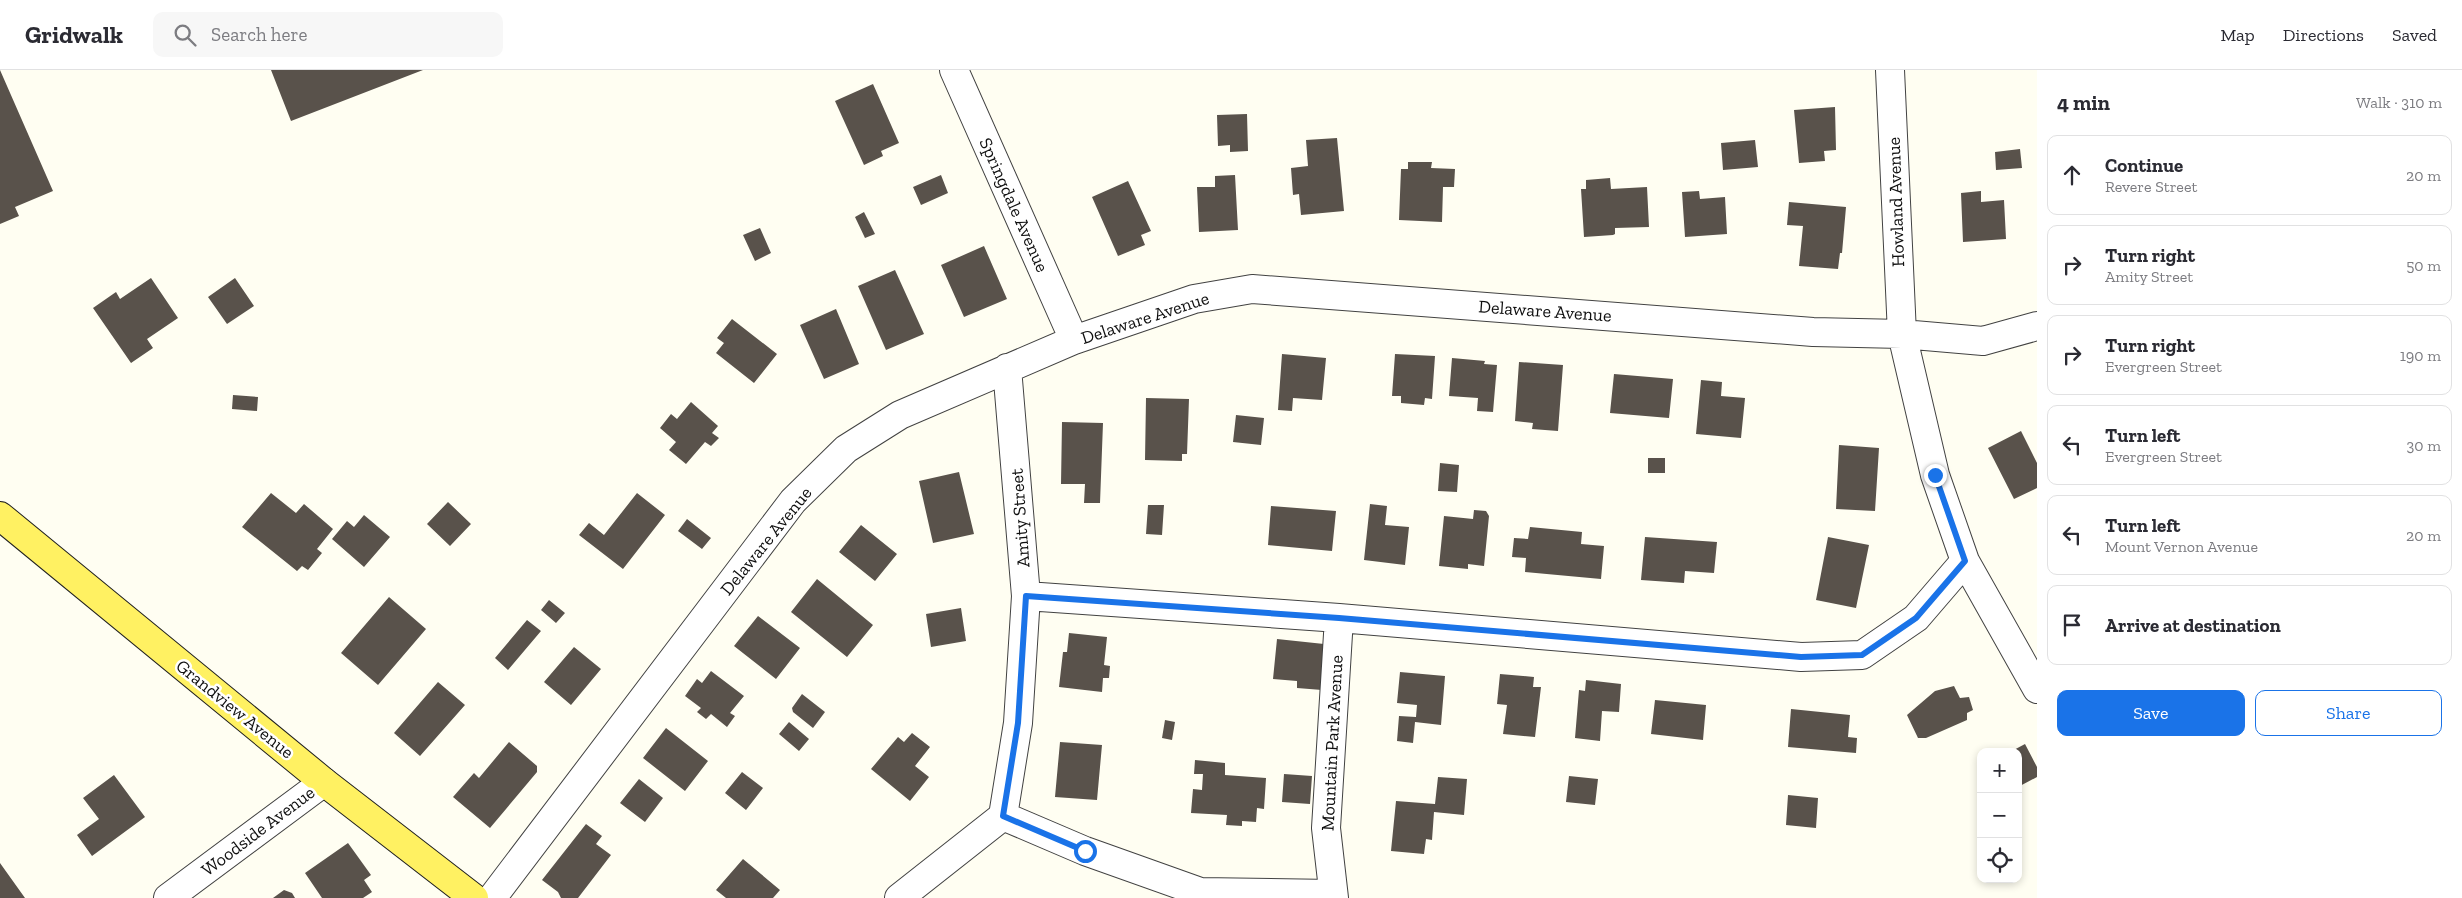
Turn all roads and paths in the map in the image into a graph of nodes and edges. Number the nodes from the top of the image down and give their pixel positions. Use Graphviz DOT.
graph roads {
  1 [pos="954,70"];
  2 [pos="1890,70"];
  3 [pos="2037,326"];
  4 [pos="1902,334"];
  5 [pos="1074,340"];
  6 [pos="1007,368"];
  7 [pos="0,516"];
  8 [pos="1965,561"];
  9 [pos="1026,596"];
  10 [pos="1339,618"];
  11 [pos="2037,689"];
  12 [pos="324,782"];
  13 [pos="1003,816"];
  14 [pos="1333,896"];
  15 [pos="168,898"];
  16 [pos="474,898"];
  17 [pos="492,898"];
  18 [pos="899,898"];
  1 -- 5 [label="street, Springdale Avenue"];
  2 -- 4 [label="street, Howland Avenue"];
  3 -- 4 [label="street, Delaware Avenue"];
  4 -- 5 [label="street, Delaware Avenue"];
  4 -- 8 [label="street, Howland Avenue"];
  5 -- 6 [label="street, Delaware Avenue"];
  6 -- 9 [label="street, Amity Street"];
  6 -- 17 [label="street, Delaware Avenue"];
  7 -- 12 [label="main road, Grandview Avenue"];
  8 -- 10 [label="street"];
  8 -- 11 [label="street, Howland Avenue"];
  9 -- 10 [label="street"];
  9 -- 13 [label="street, Amity Street"];
  10 -- 14 [label="street, Mountain Park Avenue"];
  12 -- 15 [label="street, Woodside Avenue"];
  12 -- 16 [label="main road, Grandview Avenue"];
  13 -- 14 [label="street"];
  13 -- 18 [label="street"];
}
